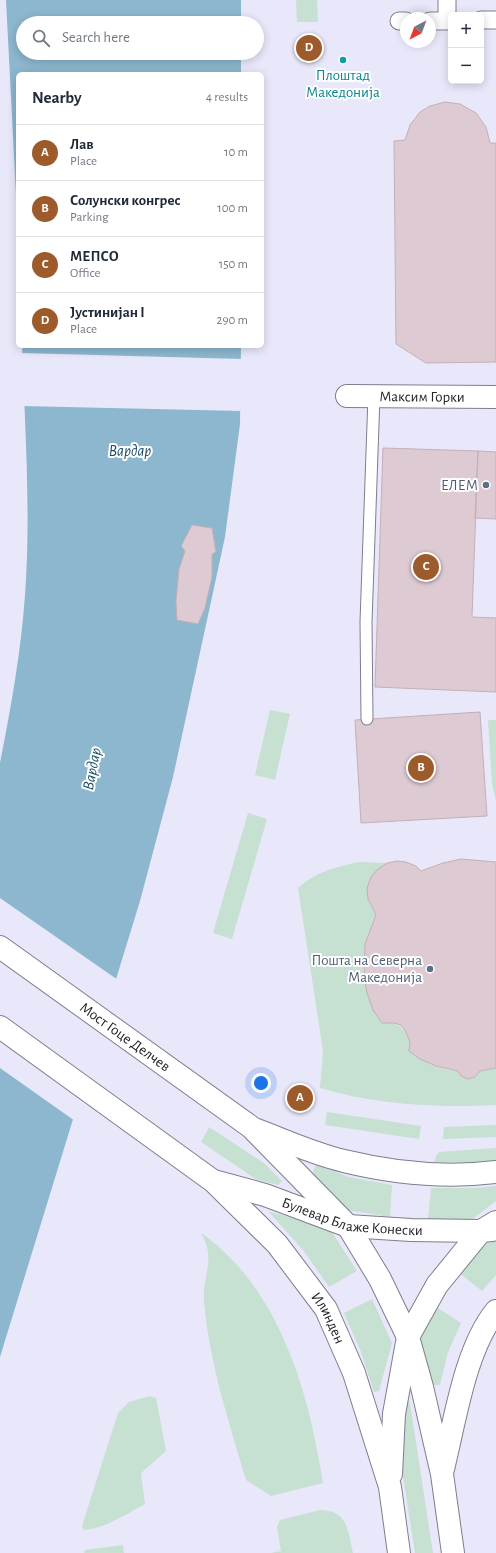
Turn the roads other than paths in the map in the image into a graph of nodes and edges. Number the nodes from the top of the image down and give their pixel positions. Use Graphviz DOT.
graph roads {
  1 [pos="447,0"];
  2 [pos="448,12"];
  3 [pos="484,20"];
  4 [pos="496,20"];
  5 [pos="436,21"];
  6 [pos="448,21"];
  7 [pos="347,396"];
  8 [pos="374,396"];
  9 [pos="496,397"];
  10 [pos="367,719"];
  11 [pos="0,947"];
  12 [pos="0,1027"];
  13 [pos="251,1127"];
  14 [pos="496,1172"];
  15 [pos="213,1181"];
  16 [pos="348,1226"];
  17 [pos="491,1227"];
  18 [pos="496,1311"];
  19 [pos="408,1337"];
  20 [pos="442,1474"];
  21 [pos="390,1487"];
  22 [pos="399,1553"];
  23 [pos="453,1553"];
  1 -- 2 [label="street"];
  3 -- 4 [label="street"];
  5 -- 6 [label="street"];
  7 -- 8 [label="street, Максим Горки"];
  8 -- 9 [label="street, Максим Горки"];
  8 -- 10 [label="lane"];
  11 -- 13 [label="street, Мост Гоце Делчев"];
  12 -- 15 [label="street"];
  13 -- 14 [label="street"];
  13 -- 16 [label="street"];
  15 -- 16 [label="street, Булевар Блаже Конески"];
  15 -- 21 [label="street, Илинден"];
  16 -- 17 [label="street, Булевар Блаже Конески"];
  16 -- 19 [label="street"];
  17 -- 19 [label="street, Илинден"];
  18 -- 20 [label="street"];
  19 -- 20 [label="street"];
  19 -- 21 [label="street, Илинден"];
  20 -- 23 [label="street"];
  21 -- 22 [label="street, Илинден"];
}
